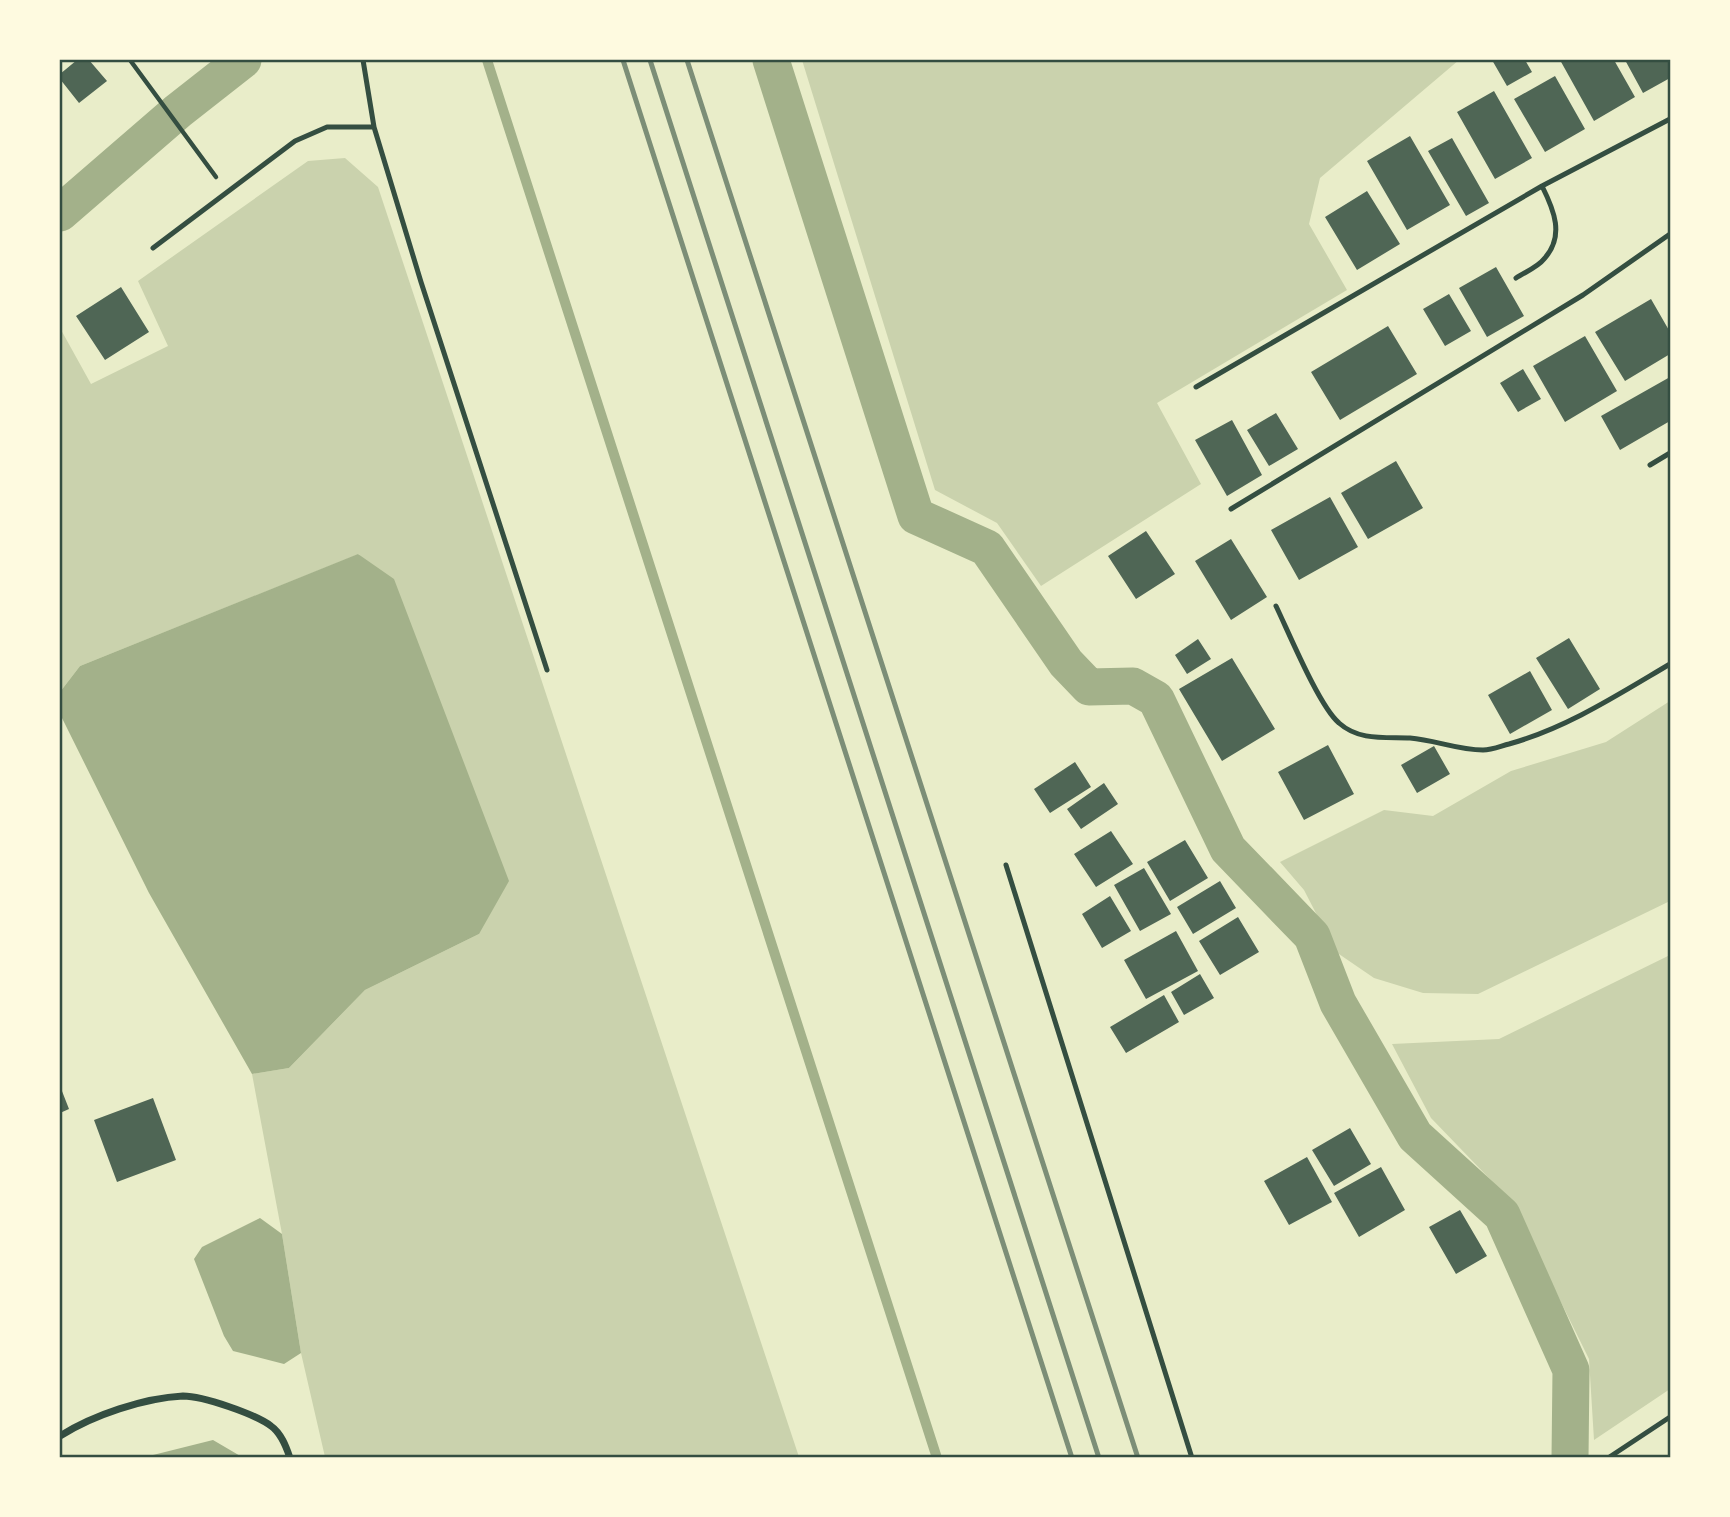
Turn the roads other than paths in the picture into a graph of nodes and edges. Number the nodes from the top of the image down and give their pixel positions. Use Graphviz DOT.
graph roads {
  1 [pos="363,60"];
  2 [pos="1671,119"];
  3 [pos="374,127"];
  4 [pos="1542,186"];
  5 [pos="1671,234"];
  6 [pos="153,248"];
  7 [pos="1517,278"];
  8 [pos="1196,387"];
  9 [pos="1671,453"];
  10 [pos="1650,465"];
  11 [pos="1231,509"];
  12 [pos="1276,607"];
  13 [pos="1671,664"];
  14 [pos="547,670"];
  15 [pos="1006,865"];
  16 [pos="1671,1417"];
  17 [pos="60,1436"];
  18 [pos="290,1458"];
  19 [pos="1192,1458"];
  20 [pos="1608,1458"];
  1 -- 3 [label="lane"];
  2 -- 4 [label="lane"];
  3 -- 6 [label="lane"];
  3 -- 14 [label="lane"];
  4 -- 7 [label="lane"];
  4 -- 8 [label="lane"];
  5 -- 11 [label="lane"];
  9 -- 10 [label="lane"];
  12 -- 13 [label="lane"];
  15 -- 19 [label="lane"];
  16 -- 20 [label="lane"];
  17 -- 18 [label="street"];
}
